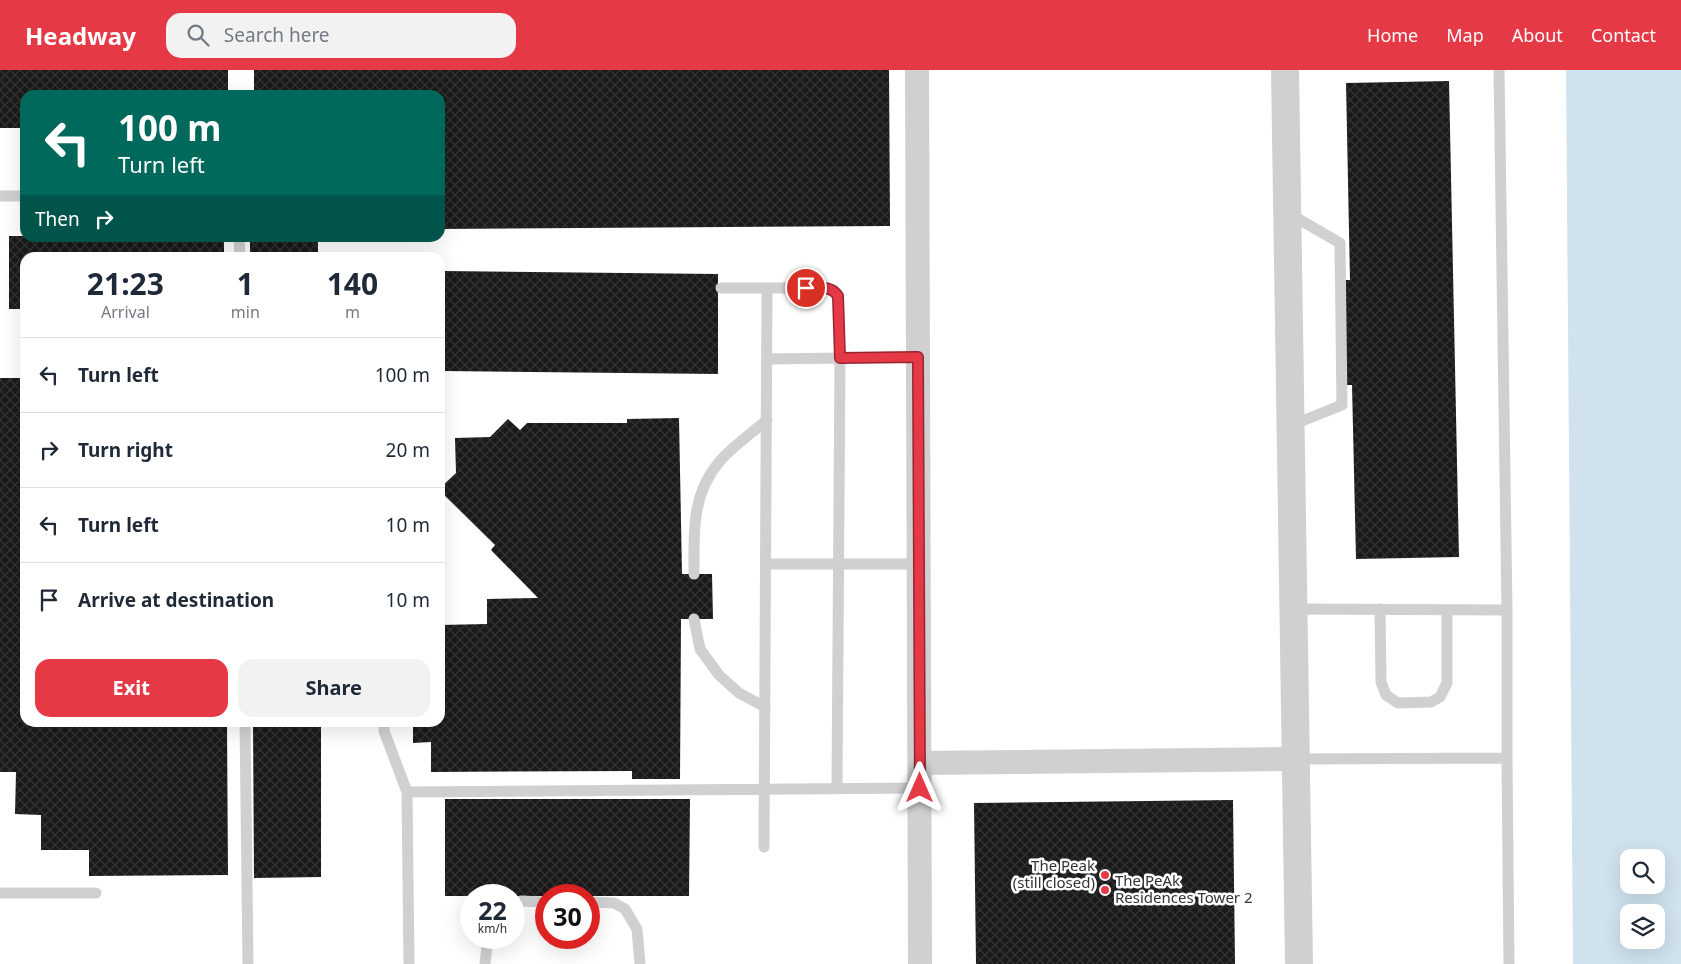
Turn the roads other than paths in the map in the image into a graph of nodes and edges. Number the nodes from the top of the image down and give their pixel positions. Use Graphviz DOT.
graph roads {
  1 [pos="916,70"];
  2 [pos="1285,70"];
  3 [pos="1499,70"];
  4 [pos="0,196"];
  5 [pos="20,196"];
  6 [pos="1287,213"];
  7 [pos="721,288"];
  8 [pos="767,289"];
  9 [pos="918,357"];
  10 [pos="840,358"];
  11 [pos="767,359"];
  12 [pos="766,420"];
  13 [pos="1290,426"];
  14 [pos="766,564"];
  15 [pos="839,564"];
  16 [pos="919,564"];
  17 [pos="694,574"];
  18 [pos="1293,609"];
  19 [pos="1380,610"];
  20 [pos="1447,610"];
  21 [pos="1507,610"];
  22 [pos="694,619"];
  23 [pos="765,707"];
  24 [pos="245,727"];
  25 [pos="384,727"];
  26 [pos="1507,758"];
  27 [pos="1295,759"];
  28 [pos="920,763"];
  29 [pos="837,788"];
  30 [pos="920,788"];
  31 [pos="765,789"];
  32 [pos="406,792"];
  33 [pos="764,847"];
  34 [pos="0,893"];
  35 [pos="96,893"];
  36 [pos="600,902"];
  37 [pos="487,949"];
  38 [pos="248,964"];
  39 [pos="409,964"];
  40 [pos="485,964"];
  41 [pos="640,964"];
  42 [pos="920,964"];
  43 [pos="1299,964"];
  44 [pos="1509,964"];
  1 -- 9 [label="street"];
  2 -- 6 [label="street"];
  3 -- 21 [label="lane"];
  4 -- 5 [label="lane"];
  6 -- 13 [label="street"];
  6 -- 13 [label="lane"];
  7 -- 8 [label="lane"];
  8 -- 10 [label="lane"];
  8 -- 11 [label="lane"];
  9 -- 10 [label="lane"];
  9 -- 16 [label="street"];
  10 -- 11 [label="lane"];
  10 -- 15 [label="lane"];
  11 -- 12 [label="lane"];
  12 -- 14 [label="lane"];
  12 -- 17 [label="lane"];
  13 -- 18 [label="street"];
  14 -- 15 [label="lane"];
  14 -- 23 [label="lane"];
  15 -- 16 [label="lane"];
  15 -- 29 [label="lane"];
  16 -- 28 [label="street"];
  18 -- 19 [label="lane"];
  18 -- 27 [label="street"];
  19 -- 20 [label="lane"];
  19 -- 20 [label="lane"];
  20 -- 21 [label="lane"];
  21 -- 26 [label="lane"];
  22 -- 23 [label="lane"];
  23 -- 31 [label="lane"];
  24 -- 38 [label="lane"];
  25 -- 32 [label="lane"];
  26 -- 27 [label="lane"];
  26 -- 44 [label="lane"];
  27 -- 28 [label="street"];
  27 -- 43 [label="street"];
  28 -- 30 [label="street"];
  29 -- 30 [label="lane"];
  29 -- 31 [label="lane"];
  30 -- 42 [label="street"];
  31 -- 32 [label="lane"];
  31 -- 33 [label="lane"];
  32 -- 39 [label="lane"];
  34 -- 35 [label="lane"];
  36 -- 41 [label="lane"];
  37 -- 40 [label="lane"];
}
